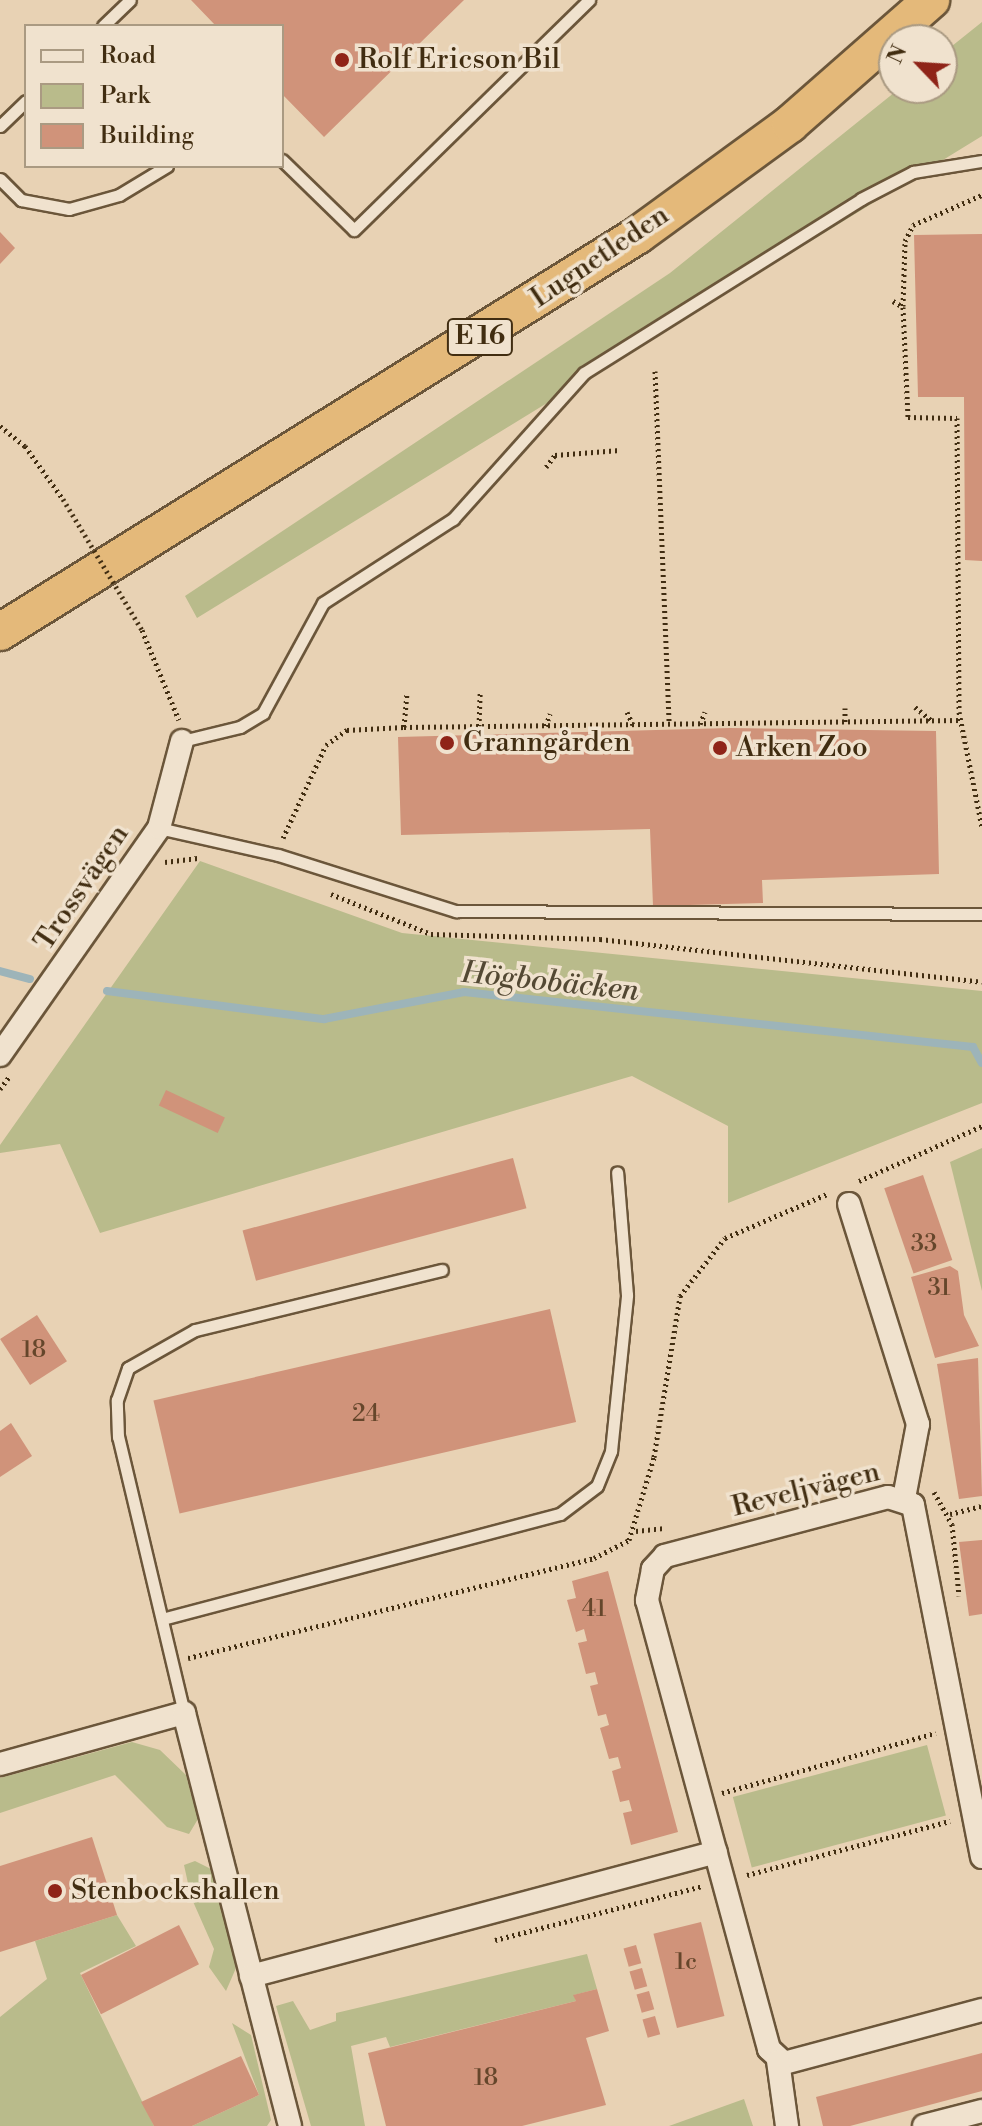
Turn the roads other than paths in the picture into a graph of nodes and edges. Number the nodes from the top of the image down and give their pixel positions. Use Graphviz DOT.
graph roads {
  1 [pos="130,0"];
  2 [pos="589,0"];
  3 [pos="931,0"];
  4 [pos="105,24"];
  5 [pos="24,103"];
  6 [pos="0,126"];
  7 [pos="982,161"];
  8 [pos="284,162"];
  9 [pos="164,168"];
  10 [pos="0,179"];
  11 [pos="0,632"];
  12 [pos="182,741"];
  13 [pos="159,828"];
  14 [pos="982,914"];
  15 [pos="0,1055"];
  16 [pos="617,1172"];
  17 [pos="849,1204"];
  18 [pos="442,1270"];
  19 [pos="904,1498"];
  20 [pos="166,1618"];
  21 [pos="184,1713"];
  22 [pos="0,1764"];
  23 [pos="716,1852"];
  24 [pos="982,1857"];
  25 [pos="251,1976"];
  26 [pos="982,2010"];
  27 [pos="778,2061"];
  28 [pos="982,2111"];
  29 [pos="290,2126"];
  30 [pos="787,2126"];
  31 [pos="924,2126"];
  1 -- 4 [label="lane"];
  2 -- 8 [label="lane"];
  3 -- 11 [label="highway, Lugnetleden / E 16"];
  5 -- 6 [label="lane"];
  7 -- 12 [label="lane"];
  9 -- 10 [label="lane"];
  12 -- 13 [label="street, Trossvägen"];
  13 -- 14 [label="lane"];
  13 -- 15 [label="street, Trossvägen"];
  16 -- 20 [label="lane"];
  17 -- 19 [label="street"];
  18 -- 20 [label="lane"];
  19 -- 23 [label="street, Reveljvägen"];
  19 -- 24 [label="street, Reveljvägen"];
  20 -- 21 [label="lane"];
  21 -- 22 [label="street"];
  21 -- 25 [label="street"];
  23 -- 25 [label="street"];
  23 -- 27 [label="street, Reveljvägen"];
  25 -- 29 [label="street"];
  26 -- 27 [label="street"];
  27 -- 30 [label="street, Reveljvägen"];
  28 -- 31 [label="street"];
}
